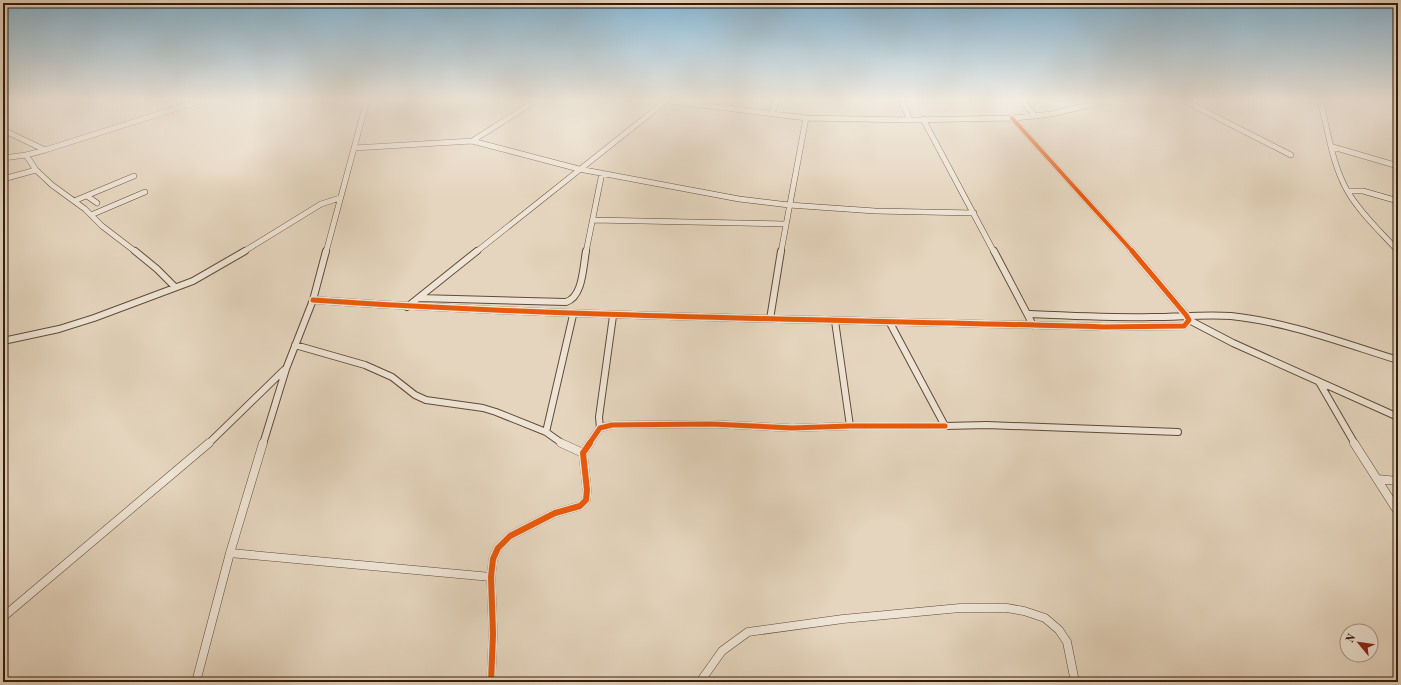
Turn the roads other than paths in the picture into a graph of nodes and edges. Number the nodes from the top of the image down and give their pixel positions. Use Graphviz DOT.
graph roads {
  1 [pos="8,132"];
  2 [pos="102,132"];
  3 [pos="358,132"];
  4 [pos="486,132"];
  5 [pos="625,132"];
  6 [pos="803,132"];
  7 [pos="930,132"];
  8 [pos="1025,132"];
  9 [pos="1245,132"];
  10 [pos="1329,132"];
  11 [pos="472,141"];
  12 [pos="1333,146"];
  13 [pos="354,148"];
  14 [pos="45,150"];
  15 [pos="26,155"];
  16 [pos="1291,156"];
  17 [pos="15,157"];
  18 [pos="3,158"];
  19 [pos="3,162"];
  20 [pos="1398,166"];
  21 [pos="579,169"];
  22 [pos="36,170"];
  23 [pos="602,174"];
  24 [pos="134,176"];
  25 [pos="3,179"];
  26 [pos="1348,191"];
  27 [pos="145,192"];
  28 [pos="87,196"];
  29 [pos="340,198"];
  30 [pos="74,201"];
  31 [pos="1398,201"];
  32 [pos="97,203"];
  33 [pos="789,205"];
  34 [pos="974,214"];
  35 [pos="91,215"];
  36 [pos="593,220"];
  37 [pos="785,224"];
  38 [pos="1398,252"];
  39 [pos="175,287"];
  40 [pos="419,298"];
  41 [pos="314,300"];
  42 [pos="407,308"];
  43 [pos="1028,314"];
  44 [pos="573,315"];
  45 [pos="612,316"];
  46 [pos="1098,318"];
  47 [pos="1188,318"];
  48 [pos="770,319"];
  49 [pos="835,321"];
  50 [pos="890,323"];
  51 [pos="1033,325"];
  52 [pos="1103,327"];
  53 [pos="3,341"];
  54 [pos="295,345"];
  55 [pos="1398,360"];
  56 [pos="286,369"];
  57 [pos="1319,382"];
  58 [pos="1398,417"];
  59 [pos="850,426"];
  60 [pos="945,426"];
  61 [pos="600,428"];
  62 [pos="546,432"];
  63 [pos="1178,432"];
  64 [pos="583,453"];
  65 [pos="1377,480"];
  66 [pos="1398,481"];
  67 [pos="1398,512"];
  68 [pos="230,553"];
  69 [pos="491,577"];
  70 [pos="3,617"];
  71 [pos="196,682"];
  72 [pos="491,682"];
  73 [pos="700,682"];
  74 [pos="1075,682"];
  1 -- 14 [label="street"];
  2 -- 14 [label="street"];
  3 -- 13 [label="street"];
  4 -- 11 [label="street"];
  5 -- 21 [label="street"];
  6 -- 33 [label="street"];
  7 -- 34 [label="street"];
  8 -- 47 [label="street"];
  9 -- 16 [label="street"];
  10 -- 12 [label="street"];
  11 -- 13 [label="street"];
  11 -- 21 [label="street"];
  12 -- 20 [label="street"];
  12 -- 26 [label="street"];
  13 -- 29 [label="street"];
  14 -- 15 [label="street"];
  15 -- 17 [label="street"];
  15 -- 22 [label="street"];
  17 -- 18 [label="street"];
  17 -- 19 [label="street"];
  21 -- 23 [label="street"];
  21 -- 40 [label="street"];
  22 -- 25 [label="street"];
  22 -- 30 [label="street"];
  23 -- 33 [label="street"];
  23 -- 36 [label="street"];
  24 -- 28 [label="street"];
  26 -- 31 [label="street"];
  26 -- 38 [label="street"];
  27 -- 35 [label="street"];
  28 -- 30 [label="street"];
  28 -- 32 [label="street"];
  29 -- 39 [label="street"];
  29 -- 41 [label="street"];
  30 -- 35 [label="street"];
  33 -- 34 [label="street"];
  33 -- 37 [label="street"];
  34 -- 43 [label="street"];
  35 -- 39 [label="street"];
  36 -- 37 [label="street"];
  36 -- 40 [label="street"];
  37 -- 48 [label="street"];
  39 -- 53 [label="street"];
  40 -- 42 [label="street"];
  41 -- 42 [label="street"];
  41 -- 54 [label="street"];
  42 -- 44 [label="street"];
  43 -- 46 [label="street"];
  43 -- 51 [label="street"];
  44 -- 45 [label="street"];
  44 -- 62 [label="street"];
  45 -- 48 [label="street"];
  45 -- 61 [label="street"];
  46 -- 47 [label="street"];
  46 -- 52 [label="street"];
  47 -- 52 [label="street"];
  47 -- 55 [label="street"];
  47 -- 57 [label="street"];
  48 -- 49 [label="street"];
  49 -- 50 [label="street"];
  49 -- 59 [label="street"];
  50 -- 51 [label="street"];
  50 -- 60 [label="street"];
  51 -- 52 [label="street"];
  54 -- 56 [label="street"];
  54 -- 62 [label="street"];
  56 -- 68 [label="street"];
  56 -- 70 [label="street"];
  57 -- 58 [label="street"];
  57 -- 65 [label="street"];
  59 -- 60 [label="street"];
  59 -- 61 [label="street"];
  60 -- 63 [label="street"];
  61 -- 64 [label="street"];
  62 -- 64 [label="street"];
  64 -- 69 [label="street"];
  65 -- 66 [label="street"];
  65 -- 67 [label="street"];
  68 -- 69 [label="street"];
  68 -- 71 [label="street"];
  69 -- 72 [label="street"];
  73 -- 74 [label="street"];
}
